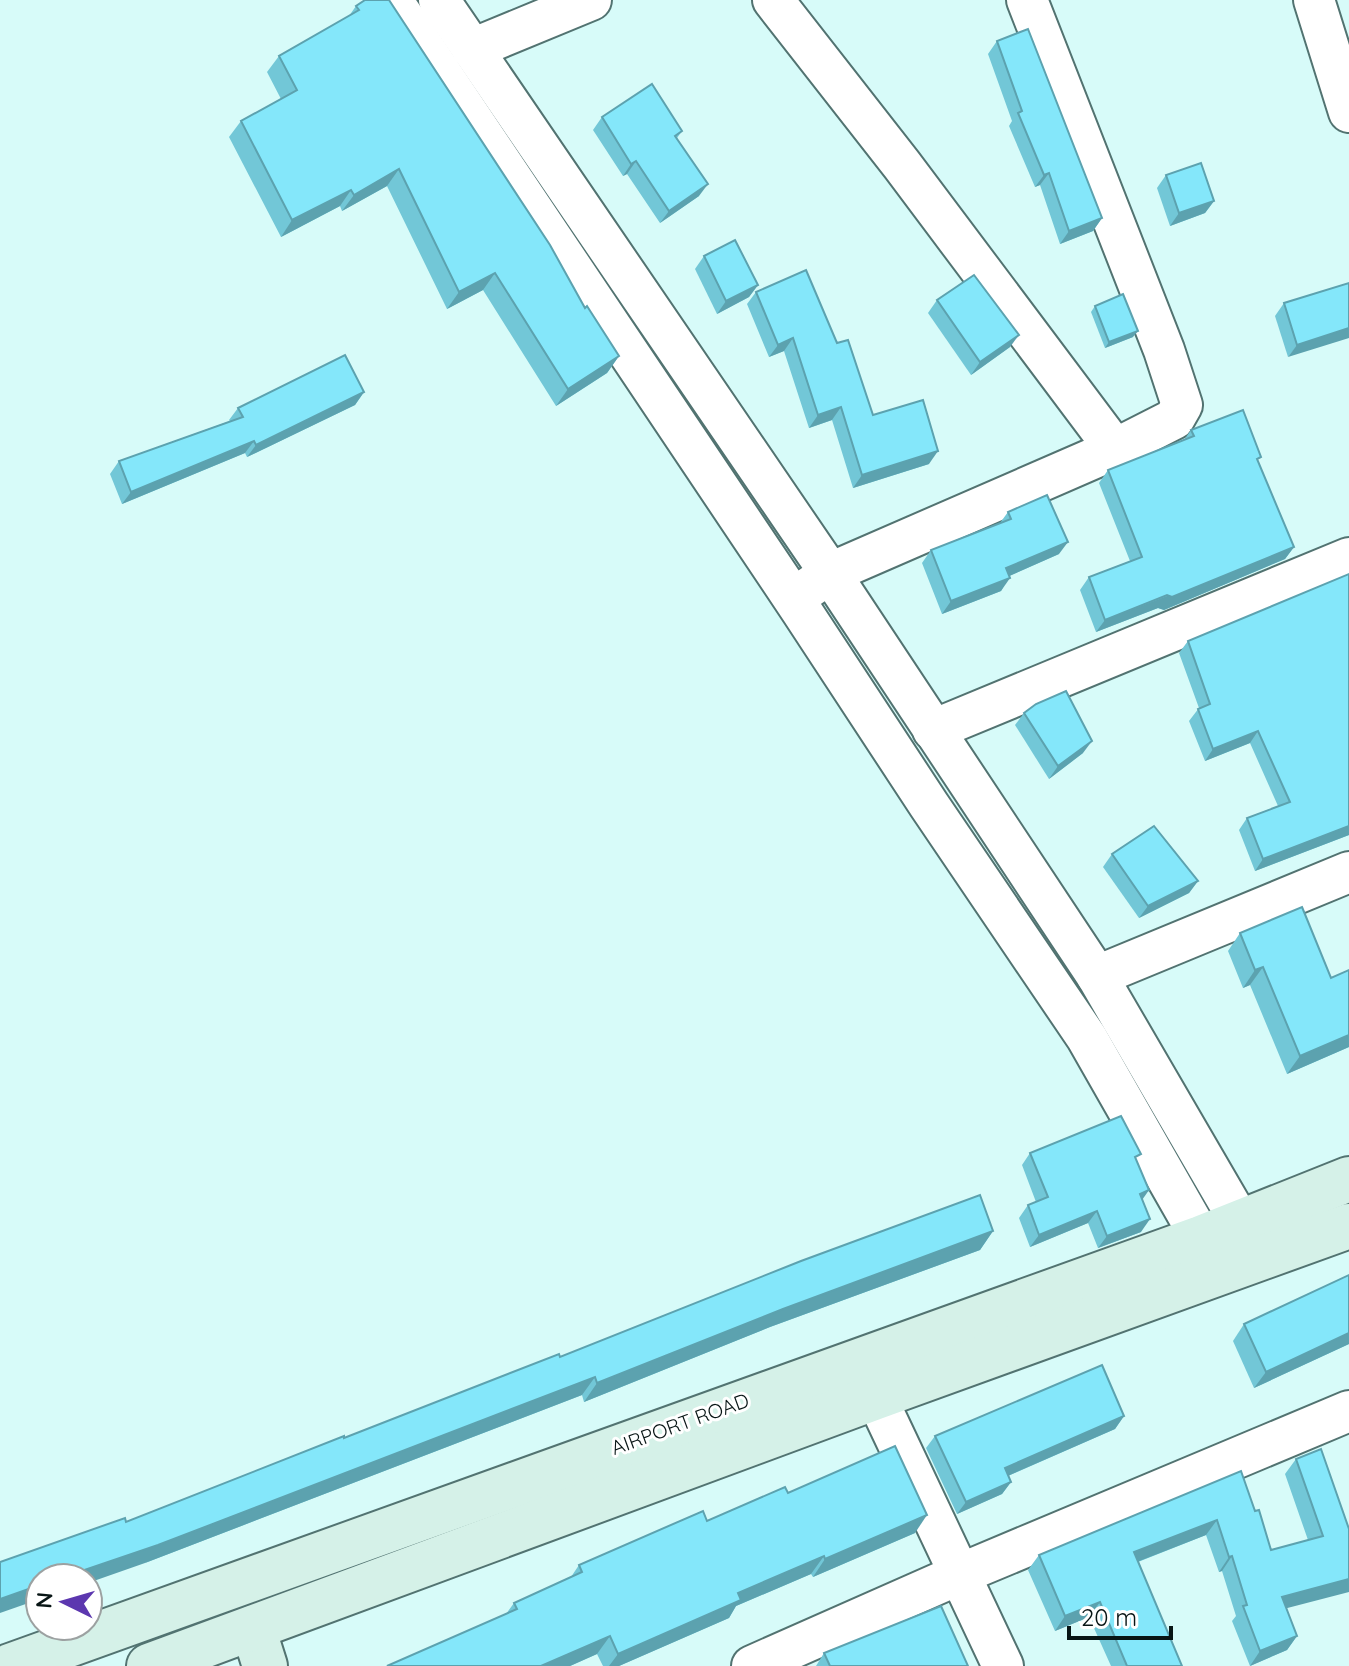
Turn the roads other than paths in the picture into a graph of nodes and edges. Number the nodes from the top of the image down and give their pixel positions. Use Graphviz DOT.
graph roads {
  1 [pos="392,0"];
  2 [pos="439,0"];
  3 [pos="591,0"];
  4 [pos="773,0"];
  5 [pos="1027,0"];
  6 [pos="1314,0"];
  7 [pos="472,49"];
  8 [pos="1349,112"];
  9 [pos="1115,449"];
  10 [pos="1349,558"];
  11 [pos="830,573"];
  12 [pos="793,599"];
  13 [pos="933,730"];
  14 [pos="1349,872"];
  15 [pos="1097,976"];
  16 [pos="1349,1179"];
  17 [pos="1349,1226"];
  18 [pos="1251,1240"];
  19 [pos="1208,1256"];
  20 [pos="876,1397"];
  21 [pos="1349,1411"];
  22 [pos="960,1574"];
  23 [pos="259,1647"];
  24 [pos="10,1666"];
  25 [pos="149,1666"];
  26 [pos="752,1666"];
  27 [pos="1003,1666"];
  1 -- 12 [label="street"];
  2 -- 7 [label="street"];
  3 -- 7 [label="street"];
  4 -- 9 [label="street"];
  5 -- 9 [label="street"];
  6 -- 8 [label="street"];
  7 -- 11 [label="street"];
  9 -- 11 [label="street"];
  10 -- 13 [label="street"];
  11 -- 12 [label="street"];
  11 -- 13 [label="street"];
  12 -- 19 [label="street"];
  13 -- 15 [label="street"];
  14 -- 15 [label="street"];
  15 -- 18 [label="street"];
  16 -- 18 [label="main road, AIRPORT ROAD"];
  17 -- 18 [label="main road, AIRPORT ROAD"];
  18 -- 19 [label="main road, AIRPORT ROAD"];
  19 -- 20 [label="main road, AIRPORT ROAD"];
  19 -- 24 [label="main road, AIRPORT ROAD"];
  20 -- 22 [label="street"];
  20 -- 23 [label="main road, AIRPORT ROAD"];
  21 -- 22 [label="street"];
  22 -- 26 [label="street"];
  22 -- 27 [label="street"];
  23 -- 25 [label="main road, AIRPORT ROAD"];
}
